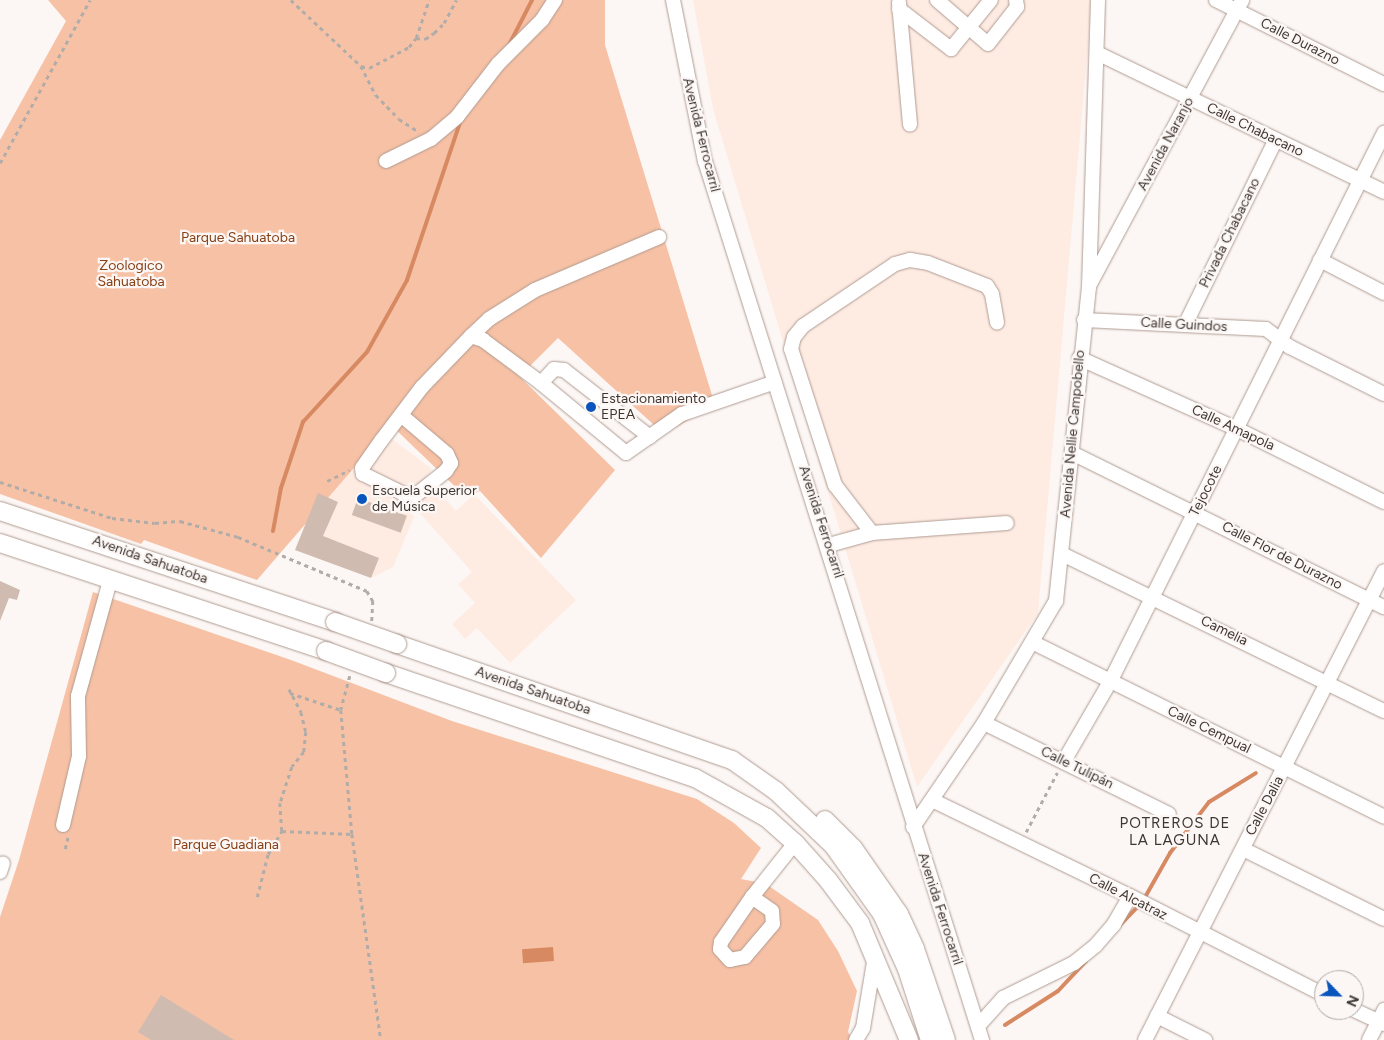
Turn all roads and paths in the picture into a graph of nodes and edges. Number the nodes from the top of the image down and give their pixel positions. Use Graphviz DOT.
graph roads {
  1 [pos="90,0"];
  2 [pos="292,0"];
  3 [pos="430,0"];
  4 [pos="456,0"];
  5 [pos="555,0"];
  6 [pos="673,0"];
  7 [pos="937,0"];
  8 [pos="991,0"];
  9 [pos="1016,0"];
  10 [pos="1098,0"];
  11 [pos="1216,0"];
  12 [pos="899,4"];
  13 [pos="1239,5"];
  14 [pos="969,30"];
  15 [pos="416,38"];
  16 [pos="1097,53"];
  17 [pos="361,66"];
  18 [pos="1384,84"];
  19 [pos="1190,98"];
  20 [pos="910,125"];
  21 [pos="1384,132"];
  22 [pos="431,139"];
  23 [pos="1276,141"];
  24 [pos="386,161"];
  25 [pos="0,162"];
  26 [pos="1360,180"];
  27 [pos="1384,192"];
  28 [pos="659,237"];
  29 [pos="1320,260"];
  30 [pos="1089,287"];
  31 [pos="1384,294"];
  32 [pos="1084,320"];
  33 [pos="997,323"];
  34 [pos="1185,324"];
  35 [pos="471,336"];
  36 [pos="1280,339"];
  37 [pos="1080,358"];
  38 [pos="775,382"];
  39 [pos="541,383"];
  40 [pos="1384,394"];
  41 [pos="401,414"];
  42 [pos="1237,429"];
  43 [pos="650,437"];
  44 [pos="1072,452"];
  45 [pos="0,482"];
  46 [pos="1384,502"];
  47 [pos="0,511"];
  48 [pos="1195,513"];
  49 [pos="1006,523"];
  50 [pos="872,533"];
  51 [pos="0,543"];
  52 [pos="829,545"];
  53 [pos="1062,554"];
  54 [pos="1384,571"];
  55 [pos="110,582"];
  56 [pos="1153,597"];
  57 [pos="1370,600"];
  58 [pos="1384,608"];
  59 [pos="370,625"];
  60 [pos="1034,643"];
  61 [pos="352,672"];
  62 [pos="1328,681"];
  63 [pos="1110,682"];
  64 [pos="289,689"];
  65 [pos="290,693"];
  66 [pos="341,710"];
  67 [pos="1384,711"];
  68 [pos="984,723"];
  69 [pos="732,760"];
  70 [pos="1064,761"];
  71 [pos="1286,767"];
  72 [pos="932,800"];
  73 [pos="1169,814"];
  74 [pos="1384,817"];
  75 [pos="63,825"];
  76 [pos="913,827"];
  77 [pos="282,831"];
  78 [pos="352,834"];
  79 [pos="795,843"];
  80 [pos="1019,845"];
  81 [pos="1243,849"];
  82 [pos="1130,896"];
  83 [pos="257,897"];
  84 [pos="752,897"];
  85 [pos="1384,919"];
  86 [pos="1201,934"];
  87 [pos="875,955"];
  88 [pos="1314,990"];
  89 [pos="1364,1013"];
  90 [pos="1157,1016"];
  91 [pos="1382,1019"];
  92 [pos="978,1026"];
  93 [pos="862,1036"];
  94 [pos="381,1040"];
  95 [pos="909,1040"];
  96 [pos="930,1040"];
  97 [pos="946,1040"];
  98 [pos="982,1040"];
  99 [pos="1145,1040"];
  100 [pos="1205,1040"];
  101 [pos="1369,1040"];
  1 -- 25 [label="path"];
  2 -- 17 [label="path"];
  3 -- 15 [label="path"];
  4 -- 15 [label="path"];
  5 -- 22 [label="street"];
  6 -- 38 [label="street, Avenida Ferrocarril"];
  7 -- 14 [label="street"];
  8 -- 14 [label="street"];
  9 -- 14 [label="street"];
  10 -- 16 [label="street, Avenida Nellie Campobello"];
  11 -- 13 [label="street, Calle Durazno"];
  12 -- 14 [label="street"];
  12 -- 20 [label="street"];
  13 -- 18 [label="street, Calle Durazno"];
  13 -- 19 [label="street, Avenida Naranjo"];
  15 -- 17 [label="path"];
  16 -- 19 [label="street, Calle Chabacano"];
  16 -- 30 [label="street, Avenida Nellie Campobello"];
  17 -- 22 [label="path"];
  19 -- 23 [label="street, Calle Chabacano"];
  19 -- 30 [label="street, Avenida Naranjo"];
  21 -- 26 [label="street, Tejocote"];
  22 -- 24 [label="street"];
  23 -- 26 [label="street, Calle Chabacano"];
  23 -- 34 [label="street, Privada Chabacano"];
  26 -- 27 [label="street, Calle Chabacano"];
  26 -- 29 [label="street, Tejocote"];
  28 -- 35 [label="street"];
  29 -- 31 [label="street"];
  29 -- 36 [label="street, Tejocote"];
  30 -- 32 [label="street, Avenida Nellie Campobello"];
  32 -- 34 [label="street, Calle Guindos"];
  32 -- 37 [label="street, Avenida Nellie Campobello"];
  33 -- 50 [label="street"];
  34 -- 36 [label="street, Calle Guindos"];
  35 -- 39 [label="street"];
  35 -- 41 [label="street"];
  36 -- 40 [label="street, Calle Guindos"];
  36 -- 42 [label="street, Tejocote"];
  37 -- 42 [label="street, Calle Amapola"];
  37 -- 44 [label="street, Avenida Nellie Campobello"];
  38 -- 43 [label="street"];
  38 -- 52 [label="street, Avenida Ferrocarril"];
  39 -- 43 [label="street"];
  39 -- 43 [label="street"];
  41 -- 41 [label="street"];
  42 -- 46 [label="street, Calle Amapola"];
  42 -- 48 [label="street, Tejocote"];
  44 -- 48 [label="street, Calle Flor de Durazno"];
  44 -- 53 [label="street, Avenida Nellie Campobello"];
  45 -- 59 [label="path"];
  47 -- 69 [label="main road, Avenida Sahuatoba, bridge"];
  48 -- 56 [label="street, Tejocote"];
  48 -- 57 [label="street, Calle Flor de Durazno"];
  49 -- 50 [label="street"];
  50 -- 52 [label="street"];
  51 -- 55 [label="main road"];
  52 -- 76 [label="street, Avenida Ferrocarril"];
  53 -- 56 [label="street, Camelia"];
  53 -- 60 [label="street, Avenida Nellie Campobello"];
  54 -- 57 [label="street, Calle Dalia"];
  55 -- 75 [label="street"];
  55 -- 79 [label="main road, bridge"];
  56 -- 62 [label="street, Camelia"];
  56 -- 63 [label="street, Tejocote"];
  57 -- 58 [label="street, Calle Flor de Durazno"];
  57 -- 62 [label="street, Calle Dalia"];
  60 -- 63 [label="street, Calle Cempual"];
  60 -- 68 [label="street, Avenida Nellie Campobello"];
  61 -- 66 [label="path"];
  62 -- 67 [label="street, Camelia"];
  62 -- 71 [label="street, Calle Dalia"];
  63 -- 70 [label="street, Tejocote"];
  63 -- 71 [label="street, Calle Cempual"];
  64 -- 65 [label="path"];
  65 -- 66 [label="path"];
  65 -- 77 [label="path"];
  66 -- 78 [label="path"];
  68 -- 70 [label="street, Calle Tulipán"];
  68 -- 72 [label="street, Avenida Nellie Campobello"];
  69 -- 96 [label="main road, Avenida Sahuatoba"];
  69 -- 97 [label="main road"];
  70 -- 73 [label="street, Calle Tulipán"];
  70 -- 80 [label="path"];
  71 -- 74 [label="street, Calle Cempual"];
  71 -- 81 [label="street, Calle Dalia"];
  72 -- 76 [label="street, Avenida Nellie Campobello"];
  72 -- 80 [label="street, Calle Alcatraz"];
  76 -- 92 [label="street, Avenida Ferrocarril"];
  77 -- 78 [label="path"];
  77 -- 83 [label="path"];
  78 -- 94 [label="path"];
  79 -- 84 [label="street"];
  79 -- 87 [label="main road"];
  80 -- 82 [label="street, Calle Alcatraz"];
  81 -- 85 [label="street"];
  81 -- 86 [label="street, Calle Dalia"];
  82 -- 86 [label="street, Calle Alcatraz"];
  82 -- 92 [label="street"];
  84 -- 84 [label="street"];
  86 -- 88 [label="street, Calle Alcatraz"];
  86 -- 90 [label="street, Calle Dalia"];
  87 -- 93 [label="street"];
  87 -- 95 [label="main road"];
  89 -- 91 [label="street"];
  90 -- 99 [label="street, Calle Dalia"];
  90 -- 100 [label="street"];
  91 -- 101 [label="street"];
  92 -- 98 [label="street, Avenida Ferrocarril"];
}
